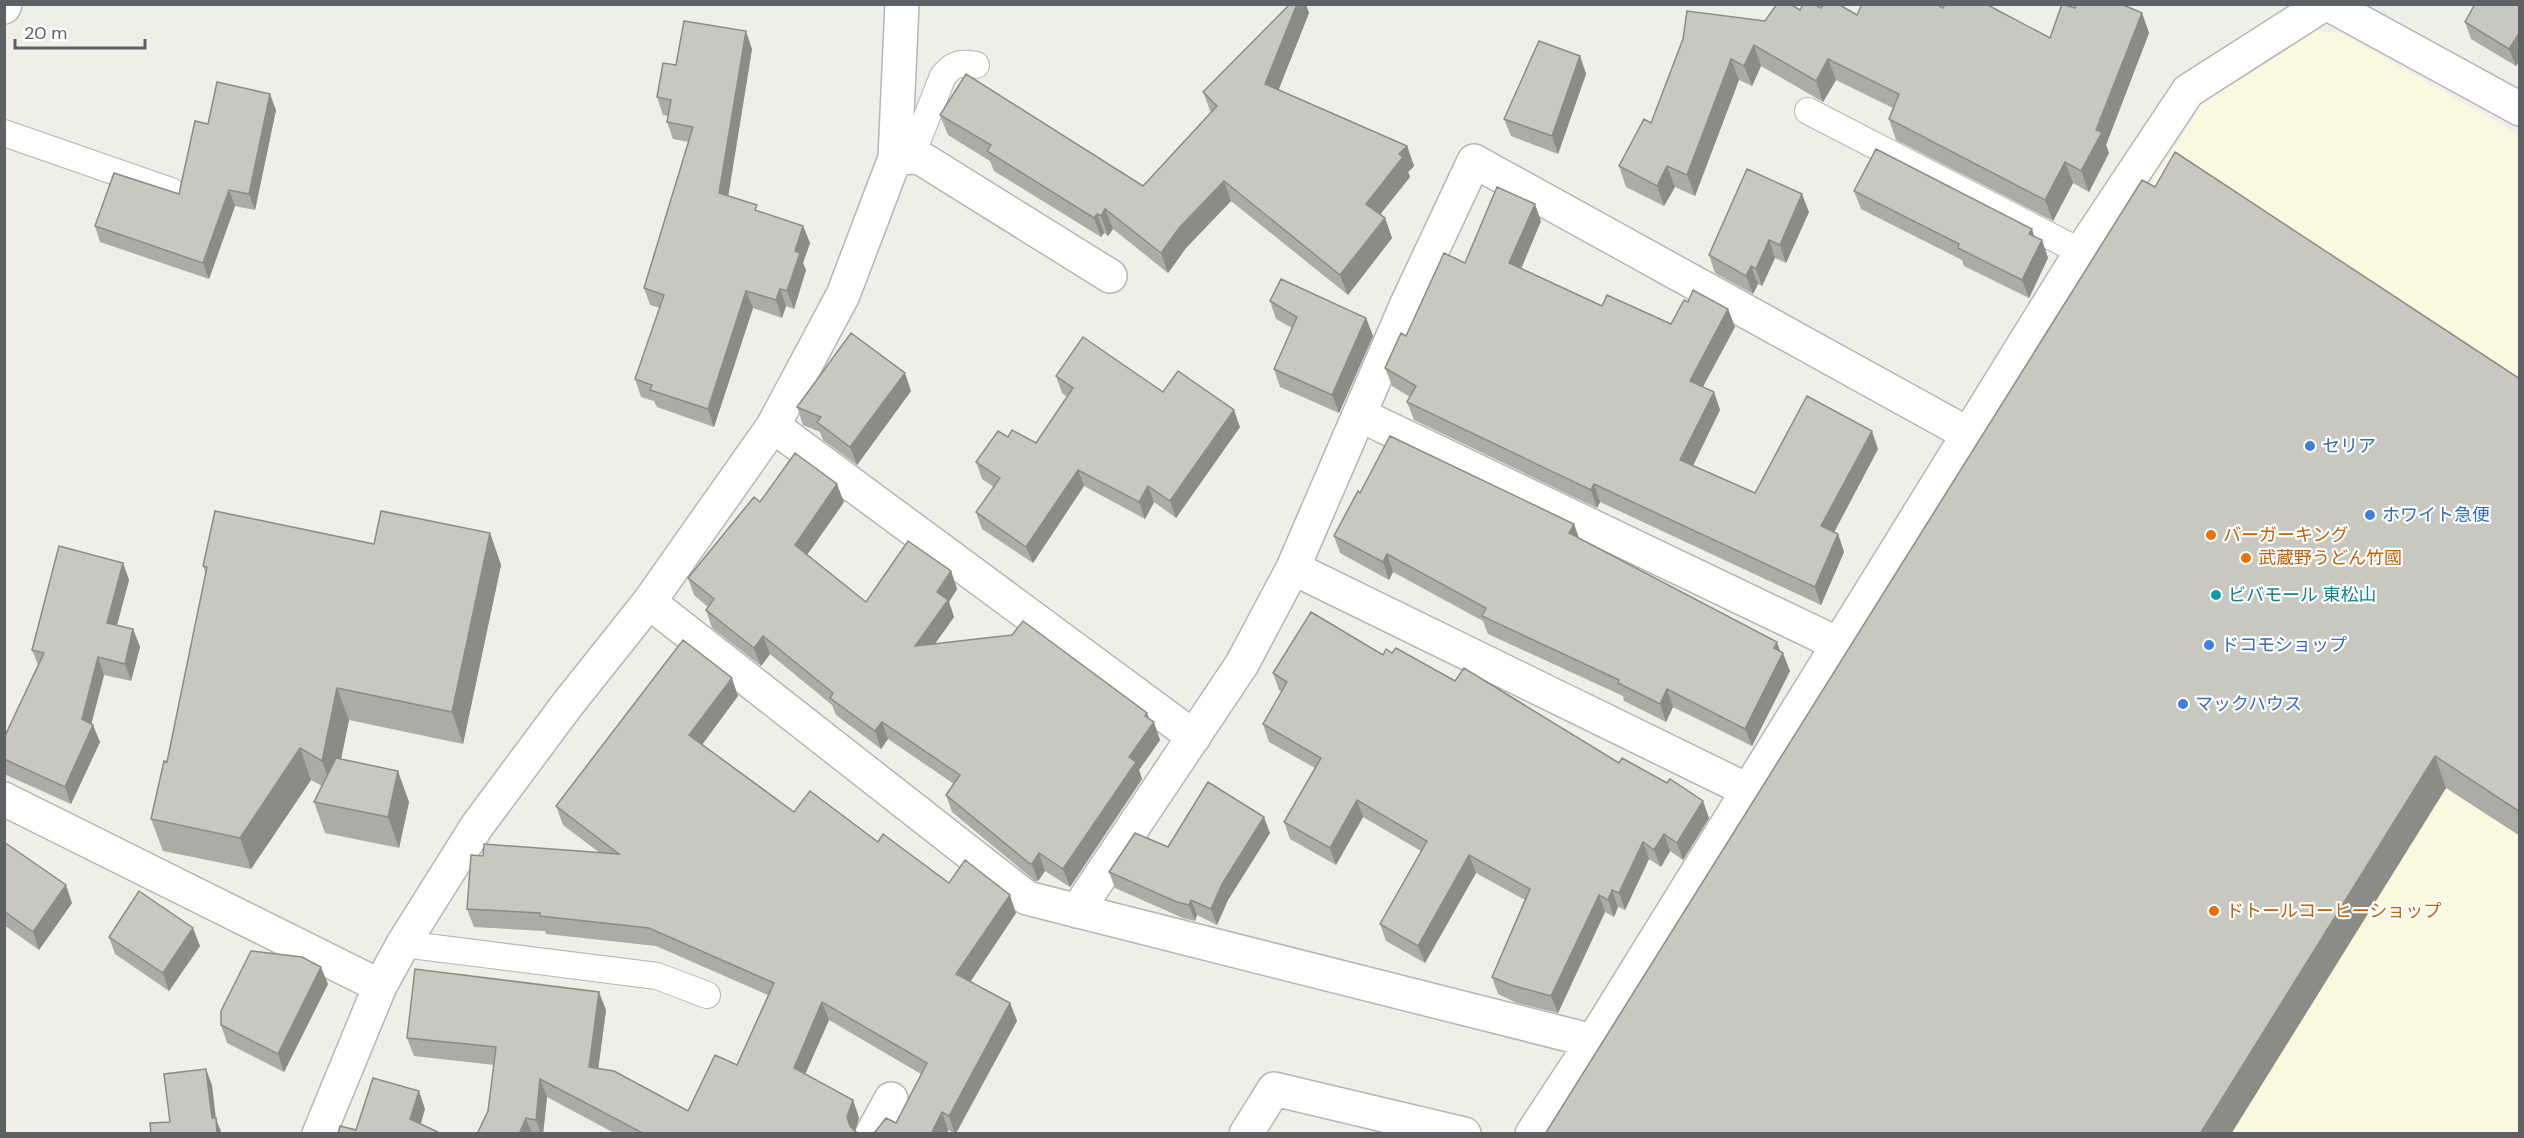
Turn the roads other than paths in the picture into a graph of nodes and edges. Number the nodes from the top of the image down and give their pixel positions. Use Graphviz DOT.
graph roads {
  1 [pos="2326,4"];
  2 [pos="902,20"];
  3 [pos="976,65"];
  4 [pos="2520,109"];
  5 [pos="1808,111"];
  6 [pos="4,133"];
  7 [pos="903,158"];
  8 [pos="171,191"];
  9 [pos="2081,252"];
  10 [pos="1110,276"];
  11 [pos="1360,415"];
  12 [pos="773,426"];
  13 [pos="1968,434"];
  14 [pos="1293,568"];
  15 [pos="649,602"];
  16 [pos="1838,644"];
  17 [pos="1194,737"];
  18 [pos="1747,790"];
  19 [pos="4,799"];
  20 [pos="1077,911"];
  21 [pos="403,944"];
  22 [pos="380,986"];
  23 [pos="707,995"];
  24 [pos="1593,1041"];
  25 [pos="891,1100"];
  26 [pos="319,1134"];
  27 [pos="872,1134"];
  28 [pos="1245,1134"];
  29 [pos="1464,1134"];
  30 [pos="1532,1134"];
  1 -- 4 [label="street"];
  1 -- 9 [label="street"];
  2 -- 7 [label="street"];
  3 -- 7 [label="lane"];
  5 -- 9 [label="lane"];
  6 -- 8 [label="lane"];
  7 -- 10 [label="street"];
  7 -- 12 [label="street"];
  9 -- 13 [label="street"];
  11 -- 13 [label="street"];
  11 -- 14 [label="street"];
  11 -- 16 [label="street"];
  12 -- 15 [label="street"];
  12 -- 17 [label="street"];
  13 -- 16 [label="street"];
  14 -- 17 [label="street"];
  14 -- 18 [label="street"];
  15 -- 20 [label="street"];
  15 -- 21 [label="street"];
  16 -- 18 [label="street"];
  17 -- 20 [label="street"];
  18 -- 24 [label="street"];
  19 -- 22 [label="street"];
  20 -- 24 [label="street"];
  21 -- 22 [label="street"];
  21 -- 23 [label="lane"];
  22 -- 26 [label="street"];
  24 -- 30 [label="street"];
  25 -- 27 [label="street"];
  28 -- 29 [label="street"];
}
